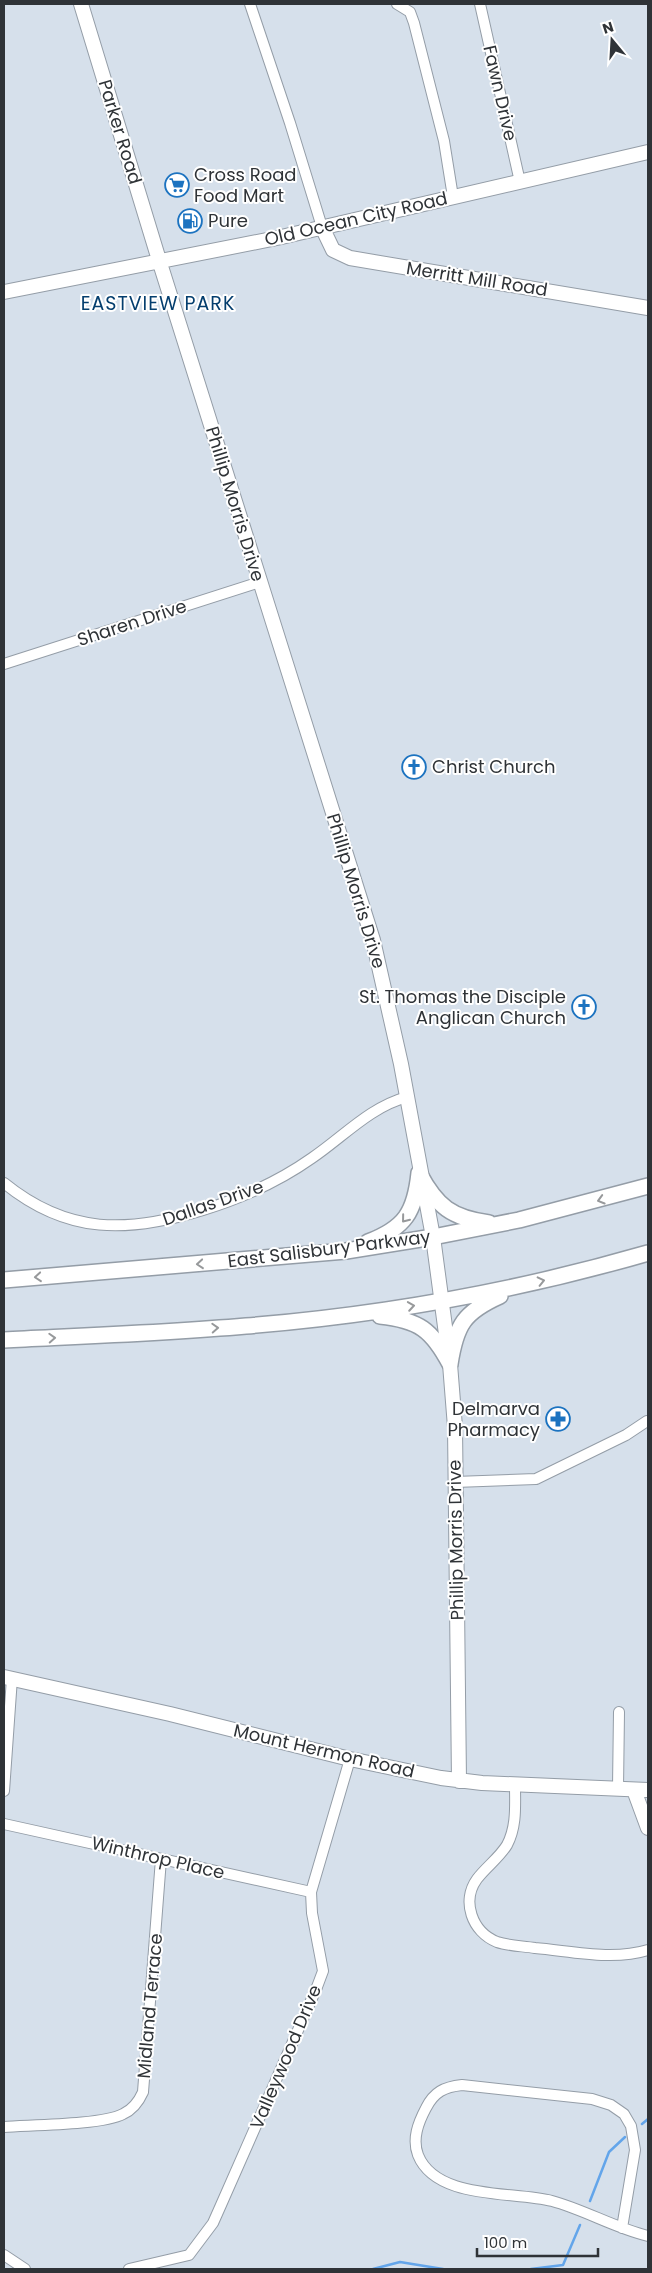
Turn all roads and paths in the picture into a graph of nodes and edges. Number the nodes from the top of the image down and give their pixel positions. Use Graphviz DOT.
graph roads {
  1 [pos="81,4"];
  2 [pos="250,4"];
  3 [pos="397,4"];
  4 [pos="480,4"];
  5 [pos="648,152"];
  6 [pos="520,182"];
  7 [pos="453,197"];
  8 [pos="322,227"];
  9 [pos="159,260"];
  10 [pos="4,292"];
  11 [pos="648,308"];
  12 [pos="260,582"];
  13 [pos="4,664"];
  14 [pos="406,1097"];
  15 [pos="420,1174"];
  16 [pos="4,1183"];
  17 [pos="648,1186"];
  18 [pos="501,1224"];
  19 [pos="433,1238"];
  20 [pos="346,1251"];
  21 [pos="648,1253"];
  22 [pos="4,1280"];
  23 [pos="517,1286"];
  24 [pos="442,1301"];
  25 [pos="359,1314"];
  26 [pos="4,1340"];
  27 [pos="450,1364"];
  28 [pos="647,1421"];
  29 [pos="455,1482"];
  30 [pos="8,1677"];
  31 [pos="619,1712"];
  32 [pos="350,1759"];
  33 [pos="459,1781"];
  34 [pos="515,1785"];
  35 [pos="618,1788"];
  36 [pos="634,1790"];
  37 [pos="648,1790"];
  38 [pos="4,1791"];
  39 [pos="4,1824"];
  40 [pos="648,1828"];
  41 [pos="161,1859"];
  42 [pos="311,1892"];
  43 [pos="648,1950"];
  44 [pos="4,2127"];
  45 [pos="622,2228"];
  46 [pos="648,2236"];
  47 [pos="4,2255"];
  48 [pos="25,2269"];
  49 [pos="129,2269"];
  1 -- 9 [label="street, Parker Road"];
  2 -- 8 [label="street"];
  3 -- 7 [label="street"];
  4 -- 6 [label="street, Fawn Drive"];
  5 -- 6 [label="street, Old Ocean City Road"];
  6 -- 7 [label="street, Old Ocean City Road"];
  7 -- 8 [label="street, Old Ocean City Road"];
  8 -- 9 [label="street, Old Ocean City Road"];
  8 -- 11 [label="street, Merritt Mill Road"];
  9 -- 10 [label="street, Old Ocean City Road"];
  9 -- 12 [label="street, Phillip Morris Drive"];
  12 -- 13 [label="street, Sharen Drive"];
  12 -- 14 [label="street, Phillip Morris Drive"];
  14 -- 15 [label="street, Phillip Morris Drive"];
  14 -- 16 [label="street, Dallas Drive"];
  15 -- 18 [label="main road"];
  15 -- 19 [label="street, Phillip Morris Drive"];
  15 -- 20 [label="main road, one-way"];
  17 -- 18 [label="main road, East Salisbury Parkway, one-way"];
  18 -- 19 [label="main road, East Salisbury Parkway"];
  19 -- 20 [label="main road, East Salisbury Parkway"];
  19 -- 24 [label="street, Phillip Morris Drive"];
  20 -- 22 [label="main road, East Salisbury Parkway, one-way"];
  23 -- 21 [label="main road, one-way"];
  23 -- 24 [label="main road"];
  23 -- 27 [label="main road"];
  25 -- 24 [label="main road, one-way"];
  24 -- 27 [label="street, Phillip Morris Drive"];
  26 -- 25 [label="main road, one-way"];
  25 -- 27 [label="main road"];
  27 -- 29 [label="street, Phillip Morris Drive"];
  28 -- 29 [label="street"];
  29 -- 33 [label="street, Phillip Morris Drive"];
  30 -- 32 [label="street, Mount Hermon Road"];
  30 -- 38 [label="street"];
  31 -- 35 [label="street"];
  32 -- 33 [label="street, Mount Hermon Road"];
  32 -- 42 [label="street, Valleywood Drive"];
  33 -- 34 [label="street, Mount Hermon Road"];
  34 -- 35 [label="street, Mount Hermon Road"];
  34 -- 43 [label="street"];
  35 -- 36 [label="street, Mount Hermon Road"];
  36 -- 37 [label="street, Mount Hermon Road"];
  36 -- 40 [label="street"];
  39 -- 41 [label="street, Winthrop Place"];
  41 -- 42 [label="street, Winthrop Place"];
  41 -- 44 [label="street, Midland Terrace"];
  42 -- 49 [label="street, Valleywood Drive"];
  45 -- 45 [label="street"];
  45 -- 46 [label="street"];
  47 -- 48 [label="street"];
}
